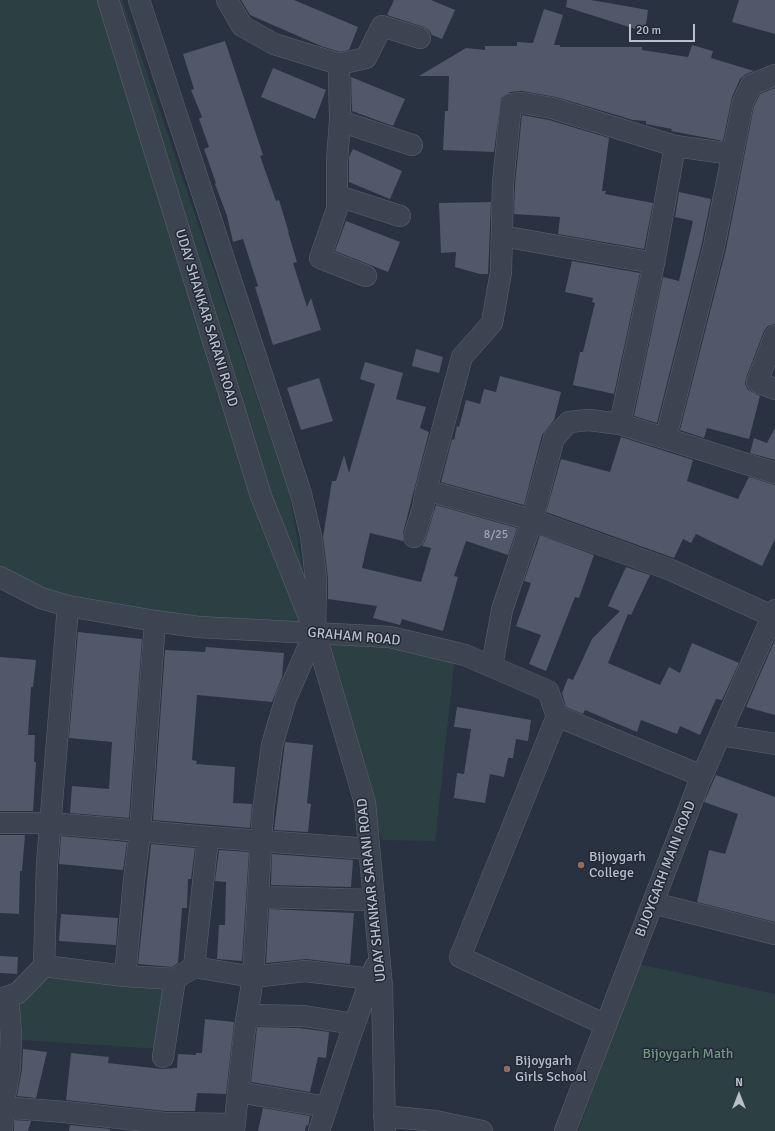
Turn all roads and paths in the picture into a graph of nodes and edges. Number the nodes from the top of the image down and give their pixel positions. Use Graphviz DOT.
graph roads {
  1 [pos="108,0"];
  2 [pos="138,0"];
  3 [pos="226,0"];
  4 [pos="420,38"];
  5 [pos="339,64"];
  6 [pos="775,75"];
  7 [pos="340,121"];
  8 [pos="412,146"];
  9 [pos="675,146"];
  10 [pos="732,154"];
  11 [pos="338,196"];
  12 [pos="400,216"];
  13 [pos="502,236"];
  14 [pos="654,263"];
  15 [pos="366,276"];
  16 [pos="775,336"];
  17 [pos="775,389"];
  18 [pos="620,424"];
  19 [pos="666,437"];
  20 [pos="775,472"];
  21 [pos="426,490"];
  22 [pos="532,520"];
  23 [pos="414,537"];
  24 [pos="0,577"];
  25 [pos="68,606"];
  26 [pos="774,613"];
  27 [pos="155,621"];
  28 [pos="315,632"];
  29 [pos="492,666"];
  30 [pos="556,716"];
  31 [pos="720,735"];
  32 [pos="775,744"];
  33 [pos="702,776"];
  34 [pos="0,823"];
  35 [pos="50,823"];
  36 [pos="140,832"];
  37 [pos="208,837"];
  38 [pos="261,841"];
  39 [pos="369,849"];
  40 [pos="258,898"];
  41 [pos="374,900"];
  42 [pos="653,903"];
  43 [pos="775,934"];
  44 [pos="379,957"];
  45 [pos="44,966"];
  46 [pos="194,967"];
  47 [pos="125,976"];
  48 [pos="253,977"];
  49 [pos="175,979"];
  50 [pos="371,979"];
  51 [pos="4,998"];
  52 [pos="247,1015"];
  53 [pos="354,1024"];
  54 [pos="606,1025"];
  55 [pos="163,1057"];
  56 [pos="238,1092"];
  57 [pos="1,1107"];
  58 [pos="327,1107"];
  59 [pos="385,1123"];
  60 [pos="234,1128"];
  61 [pos="2,1131"];
  62 [pos="320,1131"];
  63 [pos="482,1131"];
  64 [pos="565,1131"];
  1 -- 28 [label="street, UDAY SHANKAR SARANI ROAD"];
  2 -- 28 [label="street, UDAY SHANKAR SARANI ROAD"];
  3 -- 5 [label="street"];
  4 -- 5 [label="street"];
  5 -- 7 [label="street"];
  6 -- 10 [label="street"];
  7 -- 8 [label="street"];
  7 -- 11 [label="street"];
  9 -- 10 [label="street"];
  9 -- 13 [label="street"];
  9 -- 14 [label="street"];
  10 -- 19 [label="street"];
  11 -- 12 [label="street"];
  11 -- 15 [label="street"];
  13 -- 14 [label="street"];
  13 -- 21 [label="street"];
  14 -- 18 [label="street"];
  16 -- 17 [label="street"];
  18 -- 19 [label="street"];
  18 -- 22 [label="street"];
  19 -- 20 [label="street"];
  21 -- 22 [label="street"];
  21 -- 23 [label="street"];
  22 -- 26 [label="street"];
  22 -- 29 [label="street"];
  24 -- 25 [label="street, GRAHAM ROAD"];
  25 -- 27 [label="street, GRAHAM ROAD"];
  25 -- 35 [label="street"];
  26 -- 31 [label="street, BIJOYGARH MAIN ROAD"];
  27 -- 28 [label="street, GRAHAM ROAD"];
  27 -- 36 [label="street"];
  28 -- 29 [label="street, GRAHAM ROAD"];
  28 -- 38 [label="street"];
  28 -- 39 [label="street, UDAY SHANKAR SARANI ROAD"];
  29 -- 30 [label="street, GRAHAM ROAD"];
  30 -- 33 [label="street"];
  30 -- 54 [label="street"];
  31 -- 32 [label="street"];
  31 -- 33 [label="street, BIJOYGARH MAIN ROAD"];
  33 -- 42 [label="street, BIJOYGARH MAIN ROAD"];
  34 -- 35 [label="street"];
  35 -- 36 [label="street"];
  35 -- 45 [label="street"];
  36 -- 37 [label="street"];
  36 -- 47 [label="street"];
  37 -- 38 [label="street"];
  37 -- 46 [label="street"];
  38 -- 39 [label="street"];
  38 -- 40 [label="street"];
  39 -- 41 [label="street, UDAY SHANKAR SARANI ROAD"];
  40 -- 41 [label="street"];
  40 -- 48 [label="street"];
  41 -- 44 [label="street, UDAY SHANKAR SARANI ROAD"];
  42 -- 43 [label="street"];
  42 -- 54 [label="street, BIJOYGARH MAIN ROAD"];
  44 -- 50 [label="street"];
  44 -- 59 [label="street, UDAY SHANKAR SARANI ROAD"];
  45 -- 47 [label="street"];
  45 -- 51 [label="street"];
  46 -- 48 [label="street"];
  46 -- 49 [label="street"];
  47 -- 49 [label="street"];
  48 -- 50 [label="street"];
  48 -- 52 [label="street"];
  49 -- 55 [label="street"];
  50 -- 53 [label="street"];
  51 -- 57 [label="street"];
  52 -- 53 [label="street"];
  52 -- 56 [label="street"];
  53 -- 58 [label="street"];
  54 -- 64 [label="street, BIJOYGARH MAIN ROAD"];
  56 -- 58 [label="street"];
  56 -- 60 [label="street"];
  57 -- 60 [label="street"];
  57 -- 61 [label="street"];
  58 -- 62 [label="street"];
  59 -- 63 [label="street"];
}
